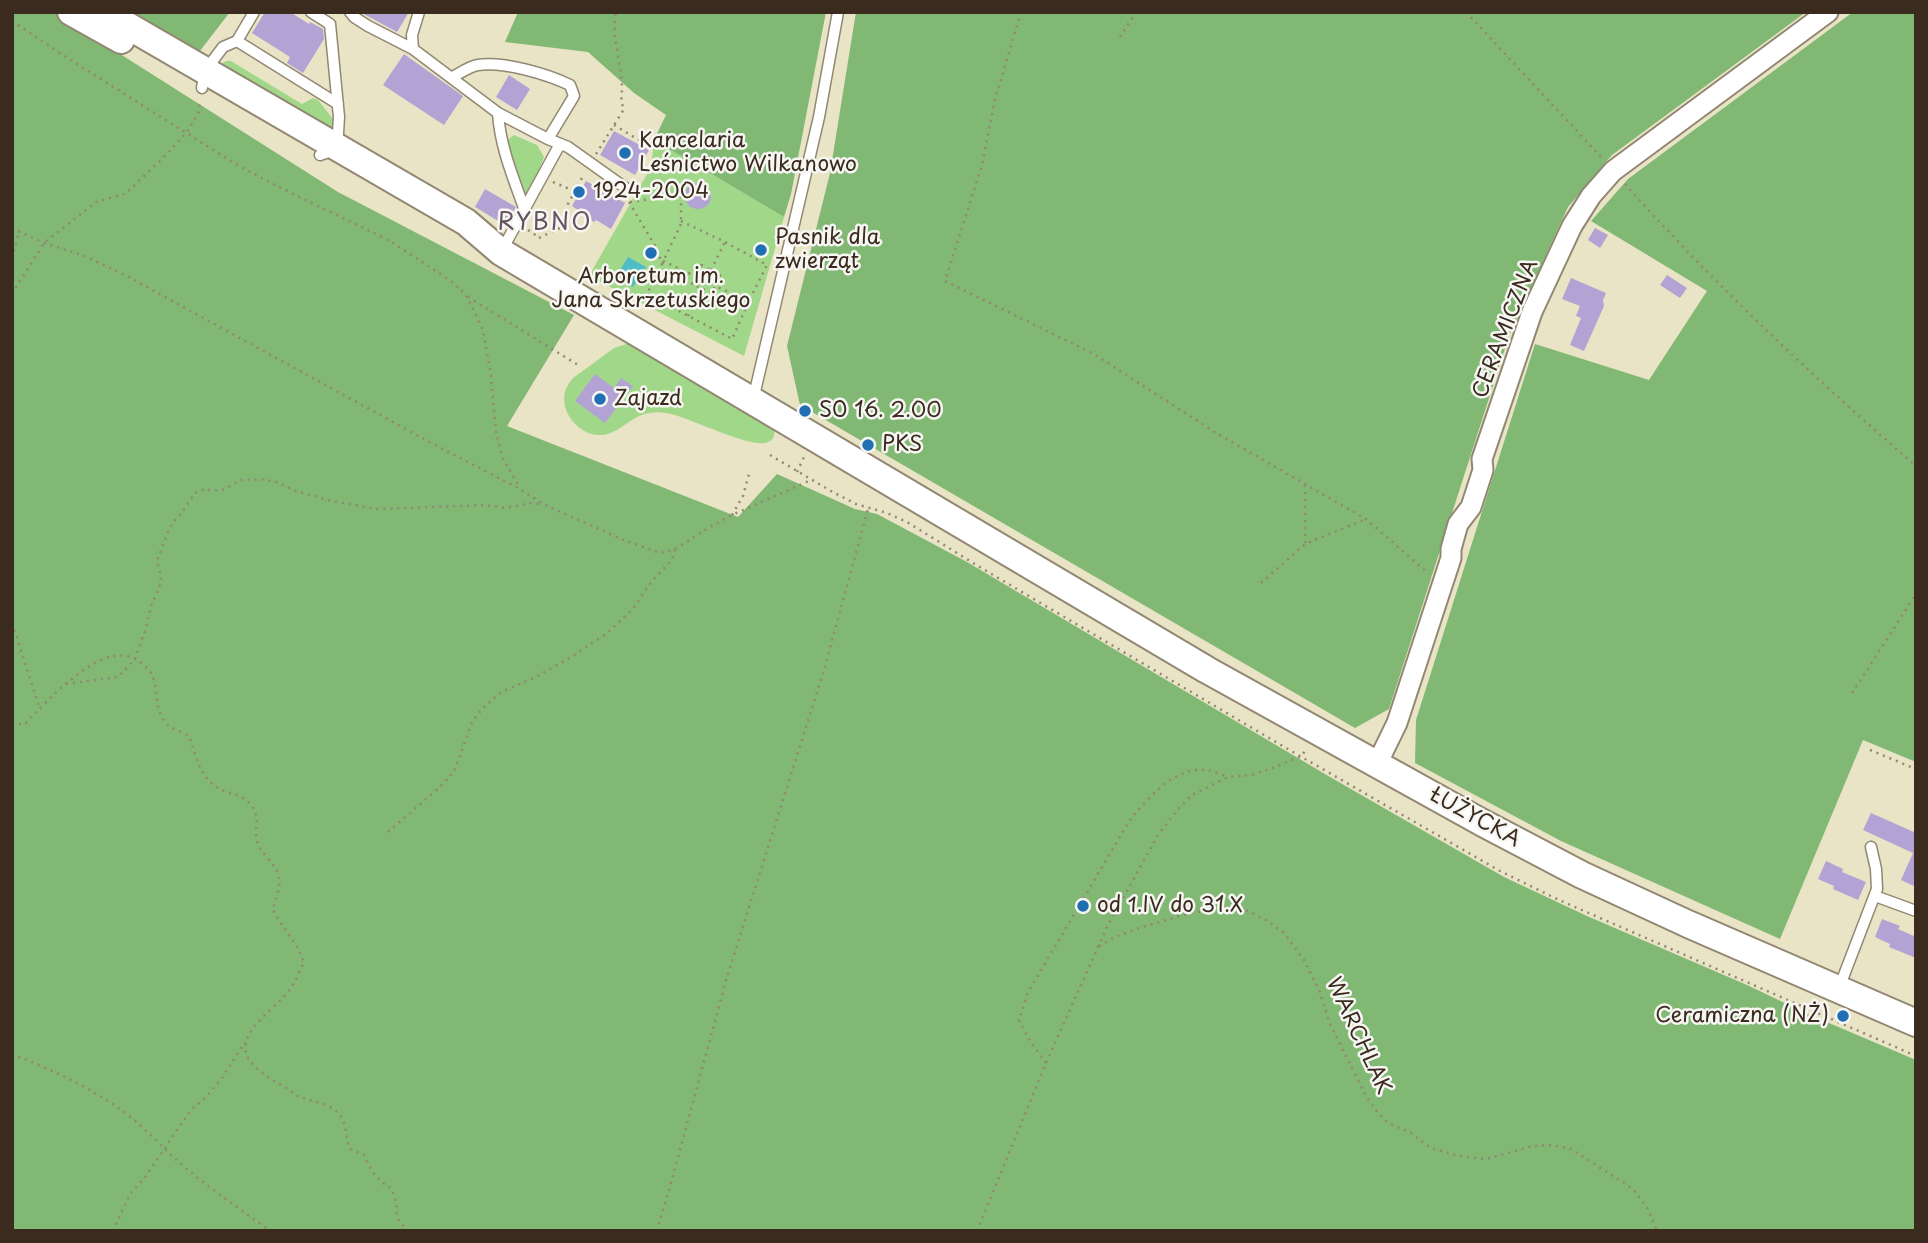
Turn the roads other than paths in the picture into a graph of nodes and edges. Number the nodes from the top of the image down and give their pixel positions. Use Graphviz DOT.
graph roads {
  1 [pos="71,12"];
  2 [pos="104,12"];
  3 [pos="254,12"];
  4 [pos="311,12"];
  5 [pos="350,12"];
  6 [pos="419,12"];
  7 [pos="838,12"];
  8 [pos="1828,12"];
  9 [pos="237,41"];
  10 [pos="414,49"];
  11 [pos="453,77"];
  12 [pos="203,80"];
  13 [pos="338,104"];
  14 [pos="498,113"];
  15 [pos="548,139"];
  16 [pos="560,144"];
  17 [pos="329,152"];
  18 [pos="627,188"];
  19 [pos="524,208"];
  20 [pos="501,252"];
  21 [pos="753,401"];
  22 [pos="1377,764"];
  23 [pos="1871,847"];
  24 [pos="1875,896"];
  25 [pos="1916,911"];
  26 [pos="1839,989"];
  27 [pos="1916,1023"];
  1 -- 12 [label="main road"];
  2 -- 12 [label="main road"];
  3 -- 9 [label="lane"];
  4 -- 13 [label="lane"];
  5 -- 10 [label="lane"];
  6 -- 10 [label="lane"];
  7 -- 21 [label="lane"];
  8 -- 22 [label="street, CERAMICZNA"];
  9 -- 12 [label="lane"];
  9 -- 13 [label="lane"];
  10 -- 11 [label="lane"];
  11 -- 14 [label="lane"];
  11 -- 15 [label="lane"];
  12 -- 17 [label="main road, ŁUŻYCKA"];
  13 -- 17 [label="lane"];
  14 -- 15 [label="lane"];
  14 -- 19 [label="lane"];
  15 -- 16 [label="lane"];
  16 -- 18 [label="lane"];
  16 -- 19 [label="lane"];
  17 -- 20 [label="main road, ŁUŻYCKA"];
  19 -- 20 [label="lane"];
  20 -- 21 [label="main road, ŁUŻYCKA"];
  21 -- 22 [label="main road, ŁUŻYCKA"];
  22 -- 26 [label="main road, ŁUŻYCKA"];
  23 -- 24 [label="lane"];
  24 -- 25 [label="lane"];
  24 -- 26 [label="lane"];
  26 -- 27 [label="main road, ŁUŻYCKA"];
}
